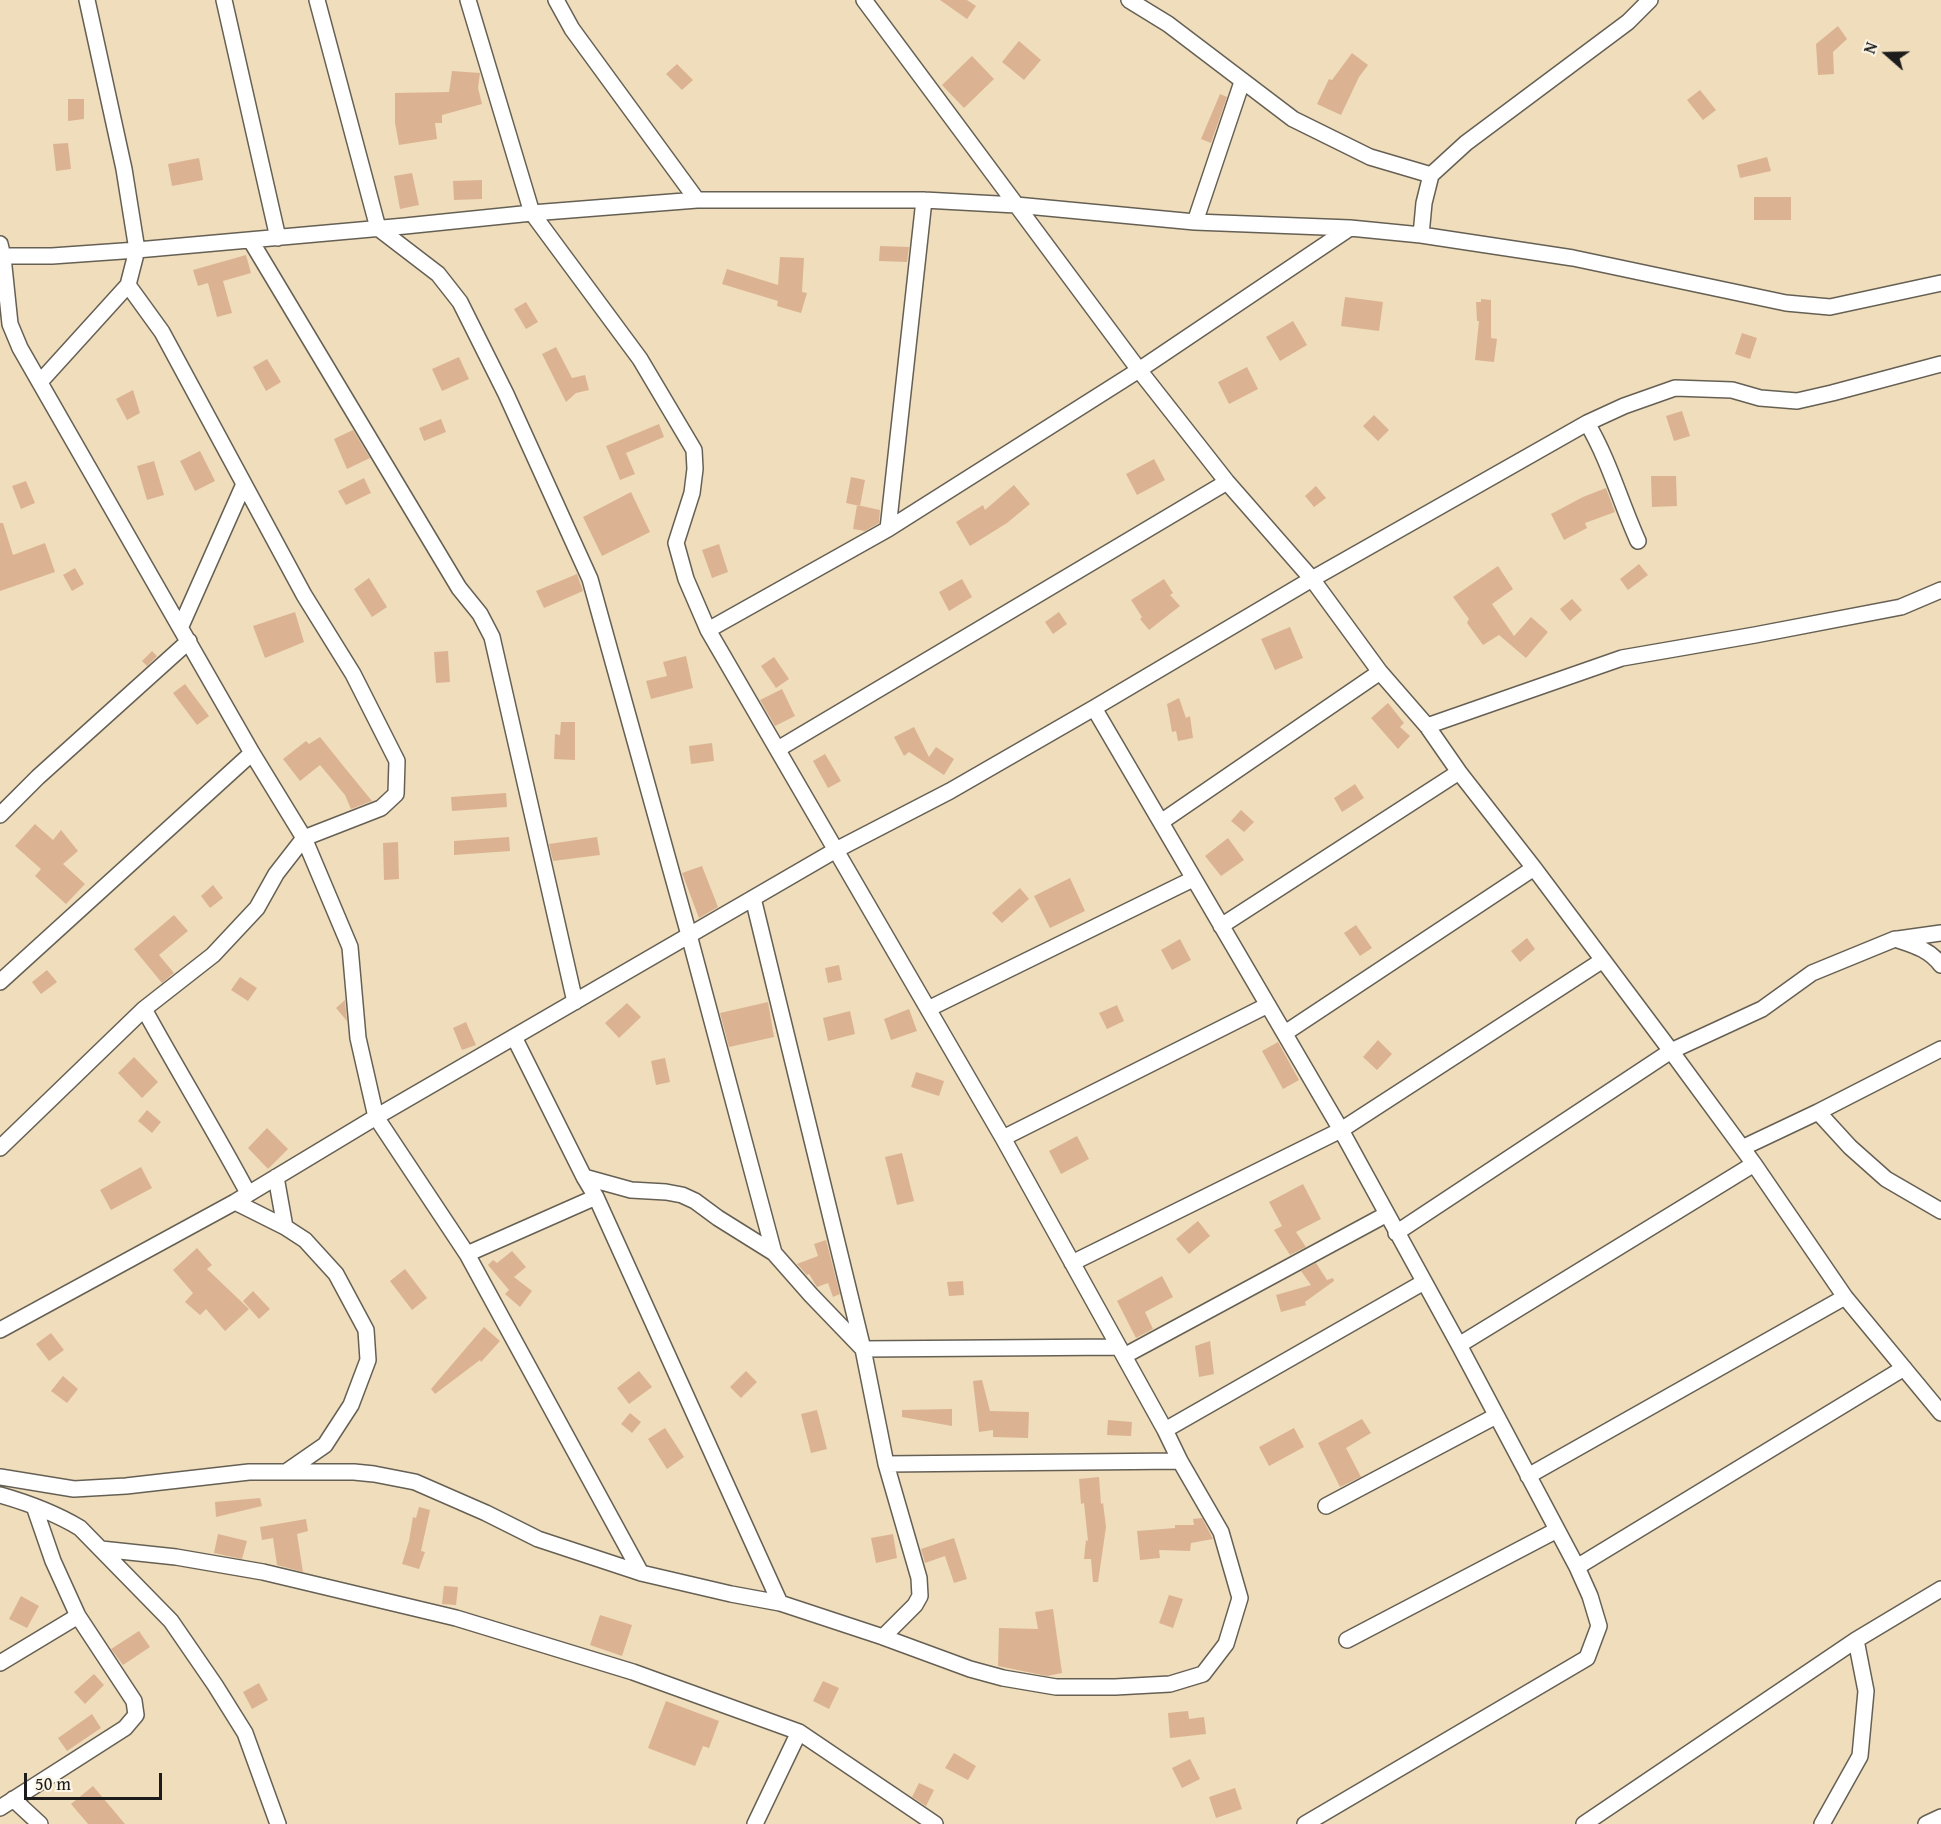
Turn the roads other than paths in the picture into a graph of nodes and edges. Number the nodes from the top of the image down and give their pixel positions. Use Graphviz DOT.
graph roads {
  1 [pos="87,0"];
  2 [pos="224,0"];
  3 [pos="317,0"];
  4 [pos="468,0"];
  5 [pos="556,0"];
  6 [pos="864,0"];
  7 [pos="1129,0"];
  8 [pos="1650,0"];
  9 [pos="1242,82"];
  10 [pos="1431,175"];
  11 [pos="697,200"];
  12 [pos="924,200"];
  13 [pos="1016,205"];
  14 [pos="532,213"];
  15 [pos="1195,222"];
  16 [pos="378,228"];
  17 [pos="1350,228"];
  18 [pos="1421,234"];
  19 [pos="278,238"];
  20 [pos="251,240"];
  21 [pos="137,250"];
  22 [pos="1,252"];
  23 [pos="1941,283"];
  24 [pos="128,285"];
  25 [pos="1941,364"];
  26 [pos="1139,370"];
  27 [pos="40,382"];
  28 [pos="1587,423"];
  29 [pos="1227,482"];
  30 [pos="244,484"];
  31 [pos="888,529"];
  32 [pos="1638,541"];
  33 [pos="1312,579"];
  34 [pos="1941,590"];
  35 [pos="181,626"];
  36 [pos="708,630"];
  37 [pos="189,641"];
  38 [pos="1380,672"];
  39 [pos="1094,708"];
  40 [pos="1427,726"];
  41 [pos="778,749"];
  42 [pos="252,753"];
  43 [pos="1459,772"];
  44 [pos="0,815"];
  45 [pos="1161,822"];
  46 [pos="304,838"];
  47 [pos="836,850"];
  48 [pos="1534,868"];
  49 [pos="1193,879"];
  50 [pos="753,898"];
  51 [pos="1221,926"];
  52 [pos="1941,933"];
  53 [pos="689,935"];
  54 [pos="1895,939"];
  55 [pos="1603,960"];
  56 [pos="1941,965"];
  57 [pos="0,982"];
  58 [pos="575,1002"];
  59 [pos="1268,1005"];
  60 [pos="144,1009"];
  61 [pos="928,1009"];
  62 [pos="1285,1033"];
  63 [pos="514,1037"];
  64 [pos="1941,1049"];
  65 [pos="1671,1051"];
  66 [pos="1818,1112"];
  67 [pos="376,1117"];
  68 [pos="1341,1130"];
  69 [pos="1003,1138"];
  70 [pos="0,1148"];
  71 [pos="1742,1148"];
  72 [pos="1754,1164"];
  73 [pos="276,1177"];
  74 [pos="584,1177"];
  75 [pos="248,1193"];
  76 [pos="596,1197"];
  77 [pos="235,1202"];
  78 [pos="1941,1211"];
  79 [pos="1387,1215"];
  80 [pos="285,1227"];
  81 [pos="1396,1233"];
  82 [pos="774,1253"];
  83 [pos="467,1254"];
  84 [pos="1072,1263"];
  85 [pos="1424,1282"];
  86 [pos="1845,1297"];
  87 [pos="0,1330"];
  88 [pos="1459,1345"];
  89 [pos="862,1349"];
  90 [pos="1121,1352"];
  91 [pos="1904,1368"];
  92 [pos="1941,1413"];
  93 [pos="1496,1416"];
  94 [pos="1165,1430"];
  95 [pos="1180,1461"];
  96 [pos="886,1464"];
  97 [pos="286,1472"];
  98 [pos="1528,1476"];
  99 [pos="0,1477"];
  100 [pos="3,1492"];
  101 [pos="34,1506"];
  102 [pos="1326,1506"];
  103 [pos="1557,1530"];
  104 [pos="101,1549"];
  105 [pos="1576,1567"];
  106 [pos="641,1573"];
  107 [pos="1941,1589"];
  108 [pos="780,1604"];
  109 [pos="78,1616"];
  110 [pos="883,1637"];
  111 [pos="1347,1640"];
  112 [pos="1856,1640"];
  113 [pos="0,1663"];
  114 [pos="799,1732"];
  115 [pos="6,1803"];
  116 [pos="1941,1816"];
  117 [pos="40,1824"];
  118 [pos="278,1824"];
  119 [pos="755,1824"];
  120 [pos="935,1824"];
  121 [pos="1305,1824"];
  122 [pos="1584,1824"];
  123 [pos="1821,1824"];
  124 [pos="1926,1824"];
  1 -- 21 [label="street"];
  2 -- 19 [label="street"];
  3 -- 16 [label="street"];
  4 -- 14 [label="street"];
  5 -- 11 [label="street"];
  6 -- 13 [label="street"];
  7 -- 9 [label="street"];
  8 -- 10 [label="street"];
  9 -- 10 [label="street"];
  9 -- 15 [label="street"];
  10 -- 18 [label="street"];
  11 -- 12 [label="street"];
  11 -- 14 [label="street"];
  12 -- 13 [label="street"];
  12 -- 31 [label="street"];
  13 -- 15 [label="street"];
  13 -- 26 [label="street"];
  14 -- 16 [label="street"];
  14 -- 36 [label="street"];
  15 -- 17 [label="street"];
  16 -- 19 [label="street"];
  16 -- 53 [label="street"];
  17 -- 18 [label="street"];
  17 -- 26 [label="street"];
  18 -- 23 [label="street"];
  19 -- 20 [label="street"];
  20 -- 21 [label="street"];
  20 -- 58 [label="street"];
  21 -- 22 [label="street"];
  21 -- 24 [label="street"];
  22 -- 27 [label="street"];
  24 -- 27 [label="street"];
  24 -- 30 [label="street"];
  25 -- 28 [label="street"];
  26 -- 29 [label="street"];
  26 -- 31 [label="street"];
  27 -- 35 [label="street"];
  28 -- 32 [label="street"];
  28 -- 33 [label="street"];
  29 -- 33 [label="street"];
  29 -- 41 [label="street"];
  30 -- 35 [label="street"];
  30 -- 46 [label="street"];
  31 -- 36 [label="street"];
  33 -- 38 [label="street"];
  33 -- 39 [label="street"];
  34 -- 40 [label="street"];
  35 -- 37 [label="street"];
  36 -- 41 [label="street"];
  37 -- 42 [label="street"];
  37 -- 44 [label="street"];
  38 -- 40 [label="street"];
  38 -- 45 [label="street"];
  39 -- 45 [label="street"];
  39 -- 47 [label="street"];
  40 -- 43 [label="street"];
  41 -- 47 [label="street"];
  42 -- 46 [label="street"];
  42 -- 57 [label="street"];
  43 -- 48 [label="street"];
  43 -- 51 [label="street"];
  45 -- 49 [label="street"];
  46 -- 60 [label="street"];
  46 -- 67 [label="street"];
  47 -- 50 [label="street"];
  47 -- 61 [label="street"];
  48 -- 55 [label="street"];
  48 -- 62 [label="street"];
  49 -- 51 [label="street"];
  49 -- 61 [label="street"];
  50 -- 53 [label="street"];
  50 -- 89 [label="street"];
  51 -- 59 [label="street"];
  52 -- 54 [label="street"];
  53 -- 58 [label="street"];
  53 -- 82 [label="street"];
  54 -- 56 [label="street"];
  54 -- 65 [label="street"];
  55 -- 65 [label="street"];
  55 -- 68 [label="street"];
  58 -- 63 [label="street"];
  59 -- 62 [label="street"];
  59 -- 69 [label="street"];
  60 -- 70 [label="street"];
  60 -- 75 [label="street"];
  61 -- 69 [label="street"];
  62 -- 68 [label="street"];
  63 -- 67 [label="street"];
  63 -- 74 [label="street"];
  64 -- 66 [label="street"];
  65 -- 71 [label="street"];
  65 -- 81 [label="street"];
  66 -- 71 [label="street"];
  66 -- 78 [label="street"];
  67 -- 73 [label="street"];
  67 -- 83 [label="street"];
  68 -- 79 [label="street"];
  68 -- 84 [label="street"];
  69 -- 84 [label="street"];
  71 -- 72 [label="street"];
  72 -- 86 [label="street"];
  72 -- 88 [label="street"];
  73 -- 75 [label="street"];
  73 -- 80 [label="street"];
  74 -- 76 [label="street"];
  74 -- 82 [label="street"];
  75 -- 77 [label="street"];
  76 -- 83 [label="street"];
  76 -- 108 [label="street"];
  77 -- 80 [label="street"];
  77 -- 87 [label="street"];
  79 -- 81 [label="street"];
  79 -- 90 [label="street"];
  80 -- 97 [label="street"];
  81 -- 85 [label="street"];
  82 -- 89 [label="street"];
  83 -- 106 [label="street"];
  84 -- 90 [label="street"];
  85 -- 88 [label="street"];
  85 -- 94 [label="street"];
  86 -- 91 [label="street"];
  86 -- 98 [label="street"];
  88 -- 93 [label="street"];
  89 -- 90 [label="street"];
  89 -- 96 [label="street"];
  90 -- 94 [label="street"];
  91 -- 92 [label="street"];
  91 -- 105 [label="street"];
  93 -- 98 [label="street"];
  93 -- 102 [label="street"];
  94 -- 95 [label="street"];
  95 -- 96 [label="street"];
  95 -- 110 [label="street"];
  96 -- 110 [label="street"];
  97 -- 99 [label="street"];
  97 -- 106 [label="street"];
  98 -- 103 [label="street"];
  100 -- 101 [label="street"];
  101 -- 104 [label="street"];
  101 -- 109 [label="street"];
  103 -- 105 [label="street"];
  103 -- 111 [label="street"];
  104 -- 114 [label="street"];
  104 -- 118 [label="street"];
  105 -- 121 [label="street"];
  106 -- 108 [label="street"];
  107 -- 112 [label="street"];
  108 -- 110 [label="street"];
  109 -- 113 [label="street"];
  109 -- 115 [label="street"];
  112 -- 122 [label="street"];
  112 -- 123 [label="street"];
  114 -- 119 [label="street"];
  114 -- 120 [label="street"];
  115 -- 117 [label="street"];
  116 -- 124 [label="street"];
}
